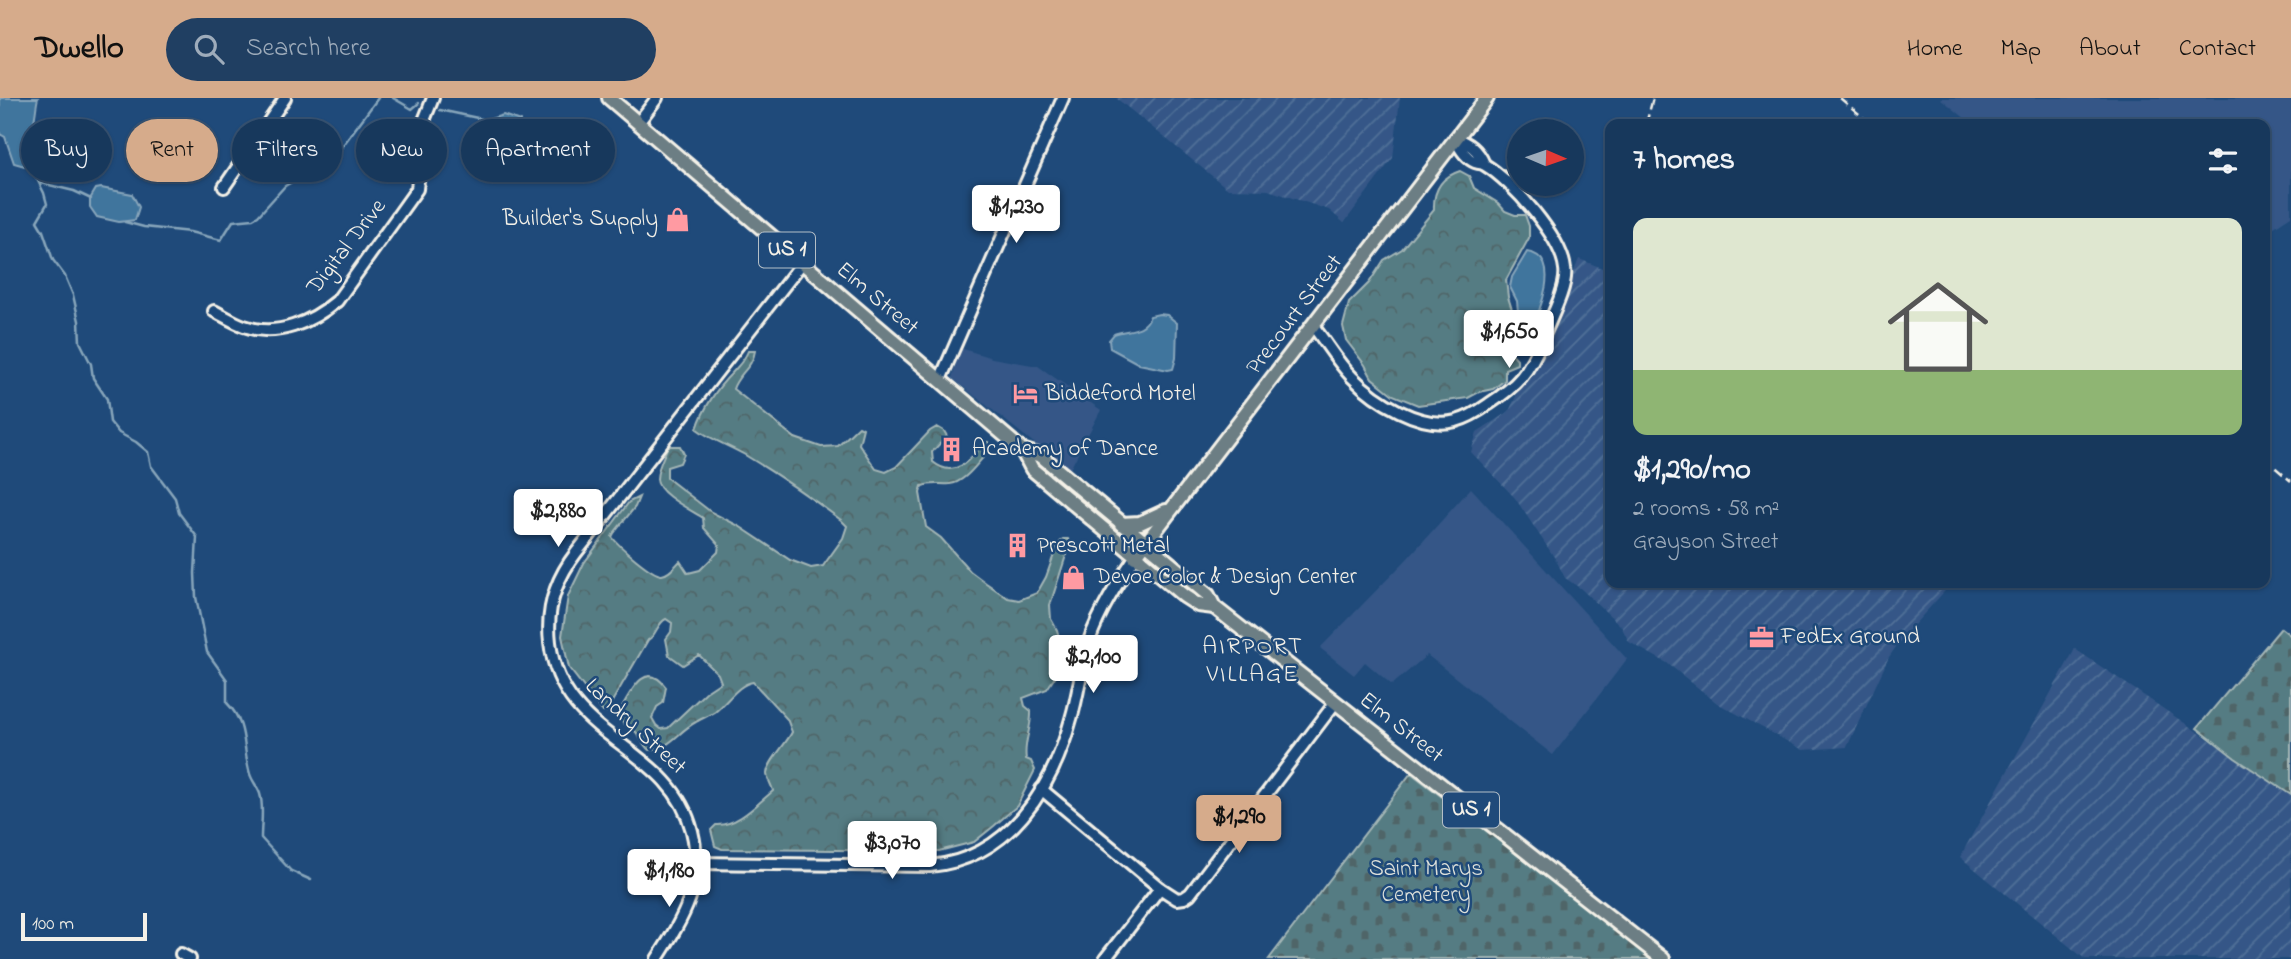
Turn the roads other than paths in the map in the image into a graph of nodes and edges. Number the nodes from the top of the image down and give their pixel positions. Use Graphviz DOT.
graph roads {
  1 [pos="285,98"];
  2 [pos="433,98"];
  3 [pos="609,98"];
  4 [pos="657,98"];
  5 [pos="1063,98"];
  6 [pos="1487,98"];
  7 [pos="638,123"];
  8 [pos="1455,138"];
  9 [pos="224,187"];
  10 [pos="802,263"];
  11 [pos="214,311"];
  12 [pos="1313,326"];
  13 [pos="940,380"];
  14 [pos="1022,450"];
  15 [pos="1173,507"];
  16 [pos="1121,524"];
  17 [pos="1145,544"];
  18 [pos="1135,557"];
  19 [pos="1214,607"];
  20 [pos="1335,703"];
  21 [pos="1041,789"];
  22 [pos="696,863"];
  23 [pos="1160,888"];
  24 [pos="657,959"];
  25 [pos="1105,959"];
  26 [pos="1663,959"];
  1 -- 9 [label="street"];
  2 -- 11 [label="street, Digital Drive"];
  3 -- 7 [label="main road, Elm Street / US 1"];
  4 -- 7 [label="street"];
  5 -- 13 [label="street"];
  6 -- 8 [label="main road, Precourt Street"];
  7 -- 10 [label="main road, Elm Street / US 1"];
  8 -- 12 [label="main road, Precourt Street"];
  8 -- 12 [label="street"];
  10 -- 13 [label="main road, Elm Street / US 1"];
  10 -- 22 [label="street, Landry Street"];
  12 -- 15 [label="main road, Precourt Street"];
  13 -- 14 [label="main road, Elm Street / US 1"];
  14 -- 16 [label="main road, Elm Street / US 1"];
  14 -- 18 [label="main road, Elm Street / US 1"];
  15 -- 16 [label="main road"];
  15 -- 17 [label="main road, Precourt Street"];
  16 -- 17 [label="main road, Elm Street / US 1"];
  17 -- 18 [label="main road, Precourt Street"];
  17 -- 19 [label="main road, Elm Street / US 1"];
  18 -- 19 [label="main road, Elm Street / US 1"];
  18 -- 21 [label="street"];
  19 -- 20 [label="main road, Elm Street / US 1"];
  20 -- 23 [label="street"];
  20 -- 26 [label="main road, Elm Street / US 1"];
  21 -- 22 [label="street"];
  21 -- 23 [label="street"];
  22 -- 24 [label="street, Landry Street"];
  23 -- 25 [label="street"];
}
